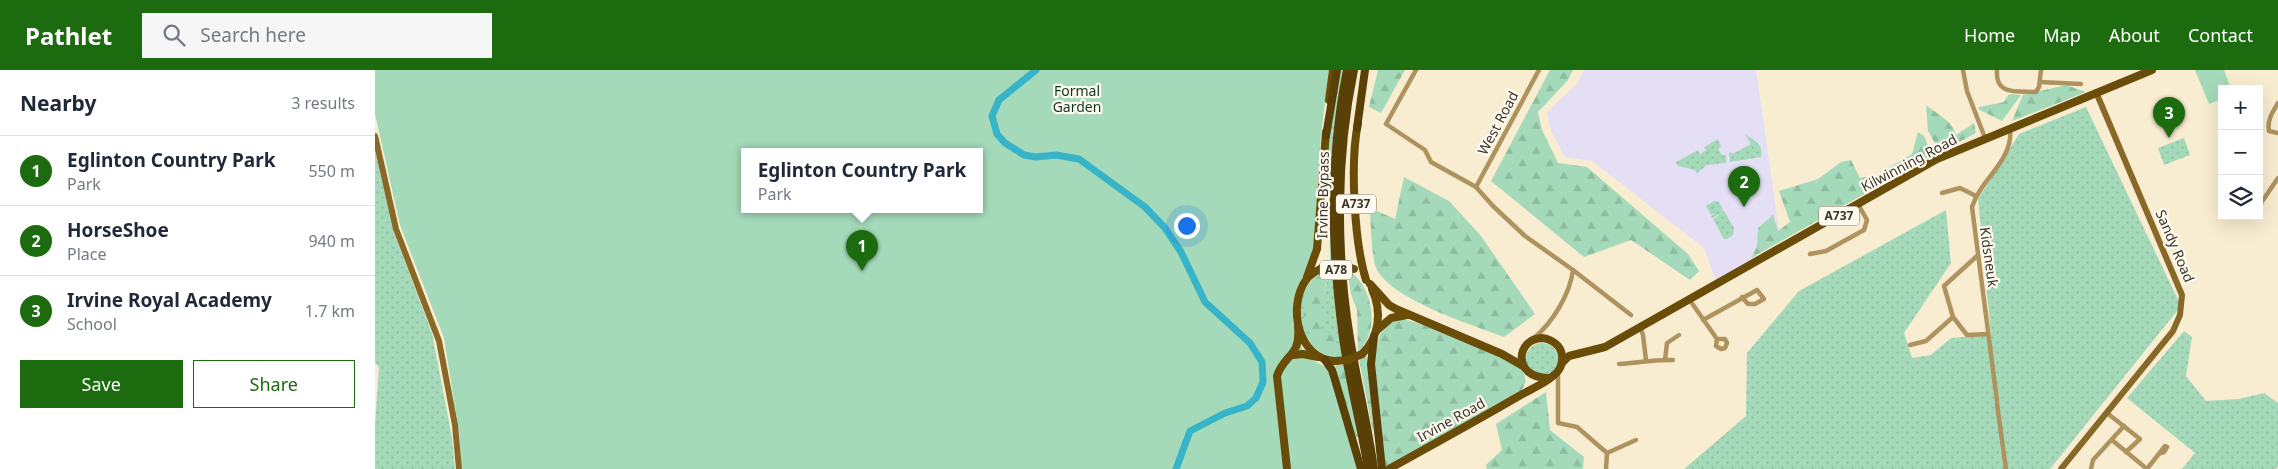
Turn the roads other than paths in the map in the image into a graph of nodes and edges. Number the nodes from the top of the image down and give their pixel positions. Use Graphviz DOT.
graph roads {
  1 [pos="1333,70"];
  2 [pos="1337,70"];
  3 [pos="1347,70"];
  4 [pos="1354,70"];
  5 [pos="1365,70"];
  6 [pos="1369,70"];
  7 [pos="1416,70"];
  8 [pos="1539,70"];
  9 [pos="1963,70"];
  10 [pos="1997,70"];
  11 [pos="2041,70"];
  12 [pos="2152,70"];
  13 [pos="2040,82"];
  14 [pos="2081,84"];
  15 [pos="2096,92"];
  16 [pos="2278,103"];
  17 [pos="1357,128"];
  18 [pos="2010,128"];
  19 [pos="2278,134"];
  20 [pos="375,136"];
  21 [pos="1326,136"];
  22 [pos="1985,138"];
  23 [pos="2278,178"];
  24 [pos="1476,187"];
  25 [pos="1942,192"];
  26 [pos="1976,196"];
  27 [pos="2263,200"];
  28 [pos="1858,204"];
  29 [pos="1810,254"];
  30 [pos="1977,256"];
  31 [pos="1573,270"];
  32 [pos="1307,278"];
  33 [pos="1368,282"];
  34 [pos="1742,297"];
  35 [pos="1689,299"];
  36 [pos="1631,315"];
  37 [pos="1409,316"];
  38 [pos="1953,317"];
  39 [pos="1703,320"];
  40 [pos="1549,324"];
  41 [pos="1298,327"];
  42 [pos="1639,327"];
  43 [pos="1375,334"];
  44 [pos="1988,334"];
  45 [pos="1679,335"];
  46 [pos="1717,339"];
  47 [pos="1527,344"];
  48 [pos="1555,344"];
  49 [pos="1910,345"];
  50 [pos="1581,353"];
  51 [pos="1502,354"];
  52 [pos="1288,359"];
  53 [pos="1323,359"];
  54 [pos="1646,360"];
  55 [pos="1665,360"];
  56 [pos="1673,360"];
  57 [pos="1562,363"];
  58 [pos="1619,364"];
  59 [pos="1523,366"];
  60 [pos="1558,371"];
  61 [pos="1528,373"];
  62 [pos="1548,378"];
  63 [pos="1557,388"];
  64 [pos="1525,393"];
  65 [pos="2107,413"];
  66 [pos="2124,426"];
  67 [pos="1636,440"];
  68 [pos="2112,440"];
  69 [pos="2126,452"];
  70 [pos="1607,453"];
  71 [pos="2161,453"];
  72 [pos="1390,468"];
  73 [pos="459,469"];
  74 [pos="1287,469"];
  75 [pos="1361,469"];
  76 [pos="1368,469"];
  77 [pos="1374,469"];
  78 [pos="1382,469"];
  79 [pos="1606,469"];
  80 [pos="2006,469"];
  81 [pos="2061,469"];
  82 [pos="2091,469"];
  83 [pos="2147,469"];
  1 -- 21 [label="main road"];
  2 -- 21 [label="highway"];
  3 -- 76 [label="highway, Irvine Bypass / A78"];
  4 -- 77 [label="highway, Irvine Bypass / A78"];
  5 -- 17 [label="highway"];
  6 -- 17 [label="main road"];
  7 -- 24 [label="street"];
  8 -- 24 [label="street, West Road"];
  9 -- 22 [label="street"];
  10 -- 13 [label="street"];
  11 -- 13 [label="street"];
  12 -- 15 [label="main road, Kilwinning Road / A737"];
  13 -- 14 [label="street"];
  15 -- 18 [label="main road, Kilwinning Road / A737"];
  15 -- 65 [label="main road, Sandy Road"];
  16 -- 19 [label="street"];
  17 -- 33 [label="main road, A737"];
  18 -- 22 [label="main road, Kilwinning Road / A737"];
  18 -- 26 [label="street"];
  20 -- 73 [label="main road"];
  21 -- 32 [label="main road, A737"];
  22 -- 28 [label="main road, Kilwinning Road / A737"];
  23 -- 27 [label="street"];
  24 -- 31 [label="street"];
  25 -- 26 [label="street"];
  26 -- 30 [label="street, Kidsneuk"];
  28 -- 29 [label="street"];
  28 -- 35 [label="main road, Kilwinning Road / A737"];
  30 -- 38 [label="street"];
  30 -- 44 [label="street, Kidsneuk"];
  31 -- 36 [label="street"];
  31 -- 40 [label="street"];
  32 -- 33 [label="main road, bridge"];
  32 -- 41 [label="main road"];
  33 -- 37 [label="main road"];
  33 -- 43 [label="main road"];
  34 -- 39 [label="street"];
  35 -- 39 [label="street"];
  35 -- 42 [label="main road, Kilwinning Road / A737"];
  37 -- 43 [label="main road"];
  37 -- 51 [label="main road"];
  38 -- 44 [label="street"];
  38 -- 49 [label="street"];
  39 -- 46 [label="street"];
  40 -- 47 [label="street"];
  40 -- 48 [label="street"];
  41 -- 52 [label="main road"];
  41 -- 53 [label="main road"];
  42 -- 50 [label="main road, Kilwinning Road / A737"];
  42 -- 54 [label="street"];
  43 -- 53 [label="main road, bridge"];
  43 -- 78 [label="highway"];
  44 -- 80 [label="street, Kidsneuk"];
  45 -- 55 [label="street"];
  47 -- 48 [label="main road, A737"];
  47 -- 51 [label="main road, A737"];
  47 -- 59 [label="main road"];
  48 -- 50 [label="main road, Kilwinning Road / A737"];
  48 -- 57 [label="main road"];
  50 -- 57 [label="main road, Kilwinning Road / A737"];
  51 -- 59 [label="main road"];
  52 -- 53 [label="main road"];
  52 -- 74 [label="main road"];
  53 -- 75 [label="highway"];
  54 -- 55 [label="street"];
  54 -- 58 [label="street"];
  55 -- 56 [label="street"];
  57 -- 60 [label="main road"];
  59 -- 61 [label="main road"];
  60 -- 62 [label="main road"];
  60 -- 63 [label="street"];
  61 -- 62 [label="main road"];
  61 -- 64 [label="main road"];
  62 -- 63 [label="street"];
  62 -- 64 [label="main road, Irvine Road"];
  63 -- 70 [label="street"];
  64 -- 72 [label="main road, Irvine Road"];
  65 -- 66 [label="street"];
  65 -- 81 [label="main road, Sandy Road"];
  66 -- 68 [label="street"];
  66 -- 69 [label="street"];
  67 -- 70 [label="street"];
  68 -- 69 [label="street"];
  68 -- 82 [label="street"];
  69 -- 83 [label="street"];
  70 -- 79 [label="street"];
  71 -- 83 [label="street"];
}
